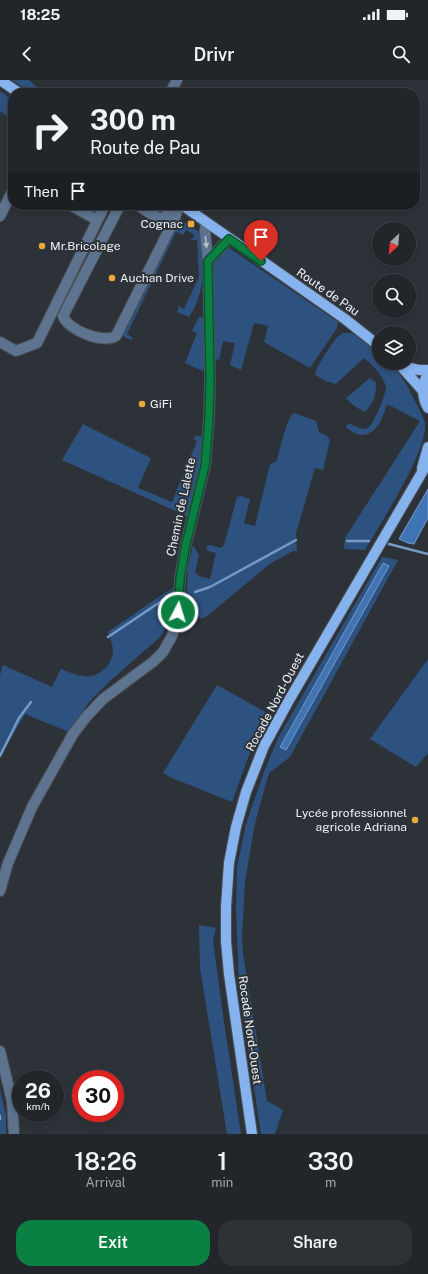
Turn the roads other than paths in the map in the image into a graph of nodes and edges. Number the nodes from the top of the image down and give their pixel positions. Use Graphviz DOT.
graph roads {
  1 [pos="0,80"];
  2 [pos="12,88"];
  3 [pos="8,200"];
  4 [pos="79,210"];
  5 [pos="103,210"];
  6 [pos="117,210"];
  7 [pos="144,210"];
  8 [pos="174,210"];
  9 [pos="178,210"];
  10 [pos="187,210"];
  11 [pos="0,216"];
  12 [pos="98,220"];
  13 [pos="206,223"];
  14 [pos="229,239"];
  15 [pos="208,261"];
  16 [pos="372,340"];
  17 [pos="0,342"];
  18 [pos="416,369"];
  19 [pos="404,370"];
  20 [pos="428,370"];
  21 [pos="428,374"];
  22 [pos="422,392"];
  23 [pos="428,408"];
  24 [pos="428,447"];
  25 [pos="428,462"];
  26 [pos="421,472"];
  27 [pos="0,891"];
  28 [pos="0,1050"];
  29 [pos="14,1134"];
  30 [pos="252,1134"];
  1 -- 2 [label="main road"];
  3 -- 11 [label="street"];
  4 -- 12 [label="street"];
  5 -- 12 [label="street"];
  6 -- 9 [label="street"];
  7 -- 8 [label="street"];
  10 -- 13 [label="main road, Route de Pau"];
  12 -- 17 [label="street"];
  13 -- 14 [label="main road, Route de Pau"];
  13 -- 15 [label="street, Chemin de Lalette, one-way"];
  14 -- 15 [label="street"];
  14 -- 16 [label="main road, Route de Pau"];
  15 -- 27 [label="street, Chemin de Lalette"];
  18 -- 20 [label="main road"];
  19 -- 22 [label="main road"];
  21 -- 22 [label="main road"];
  22 -- 23 [label="main road"];
  24 -- 26 [label="main road, Rocade Nord-Ouest"];
  25 -- 26 [label="main road, Rocade Nord-Ouest"];
  26 -- 30 [label="main road, Rocade Nord-Ouest"];
  28 -- 29 [label="street"];
}
